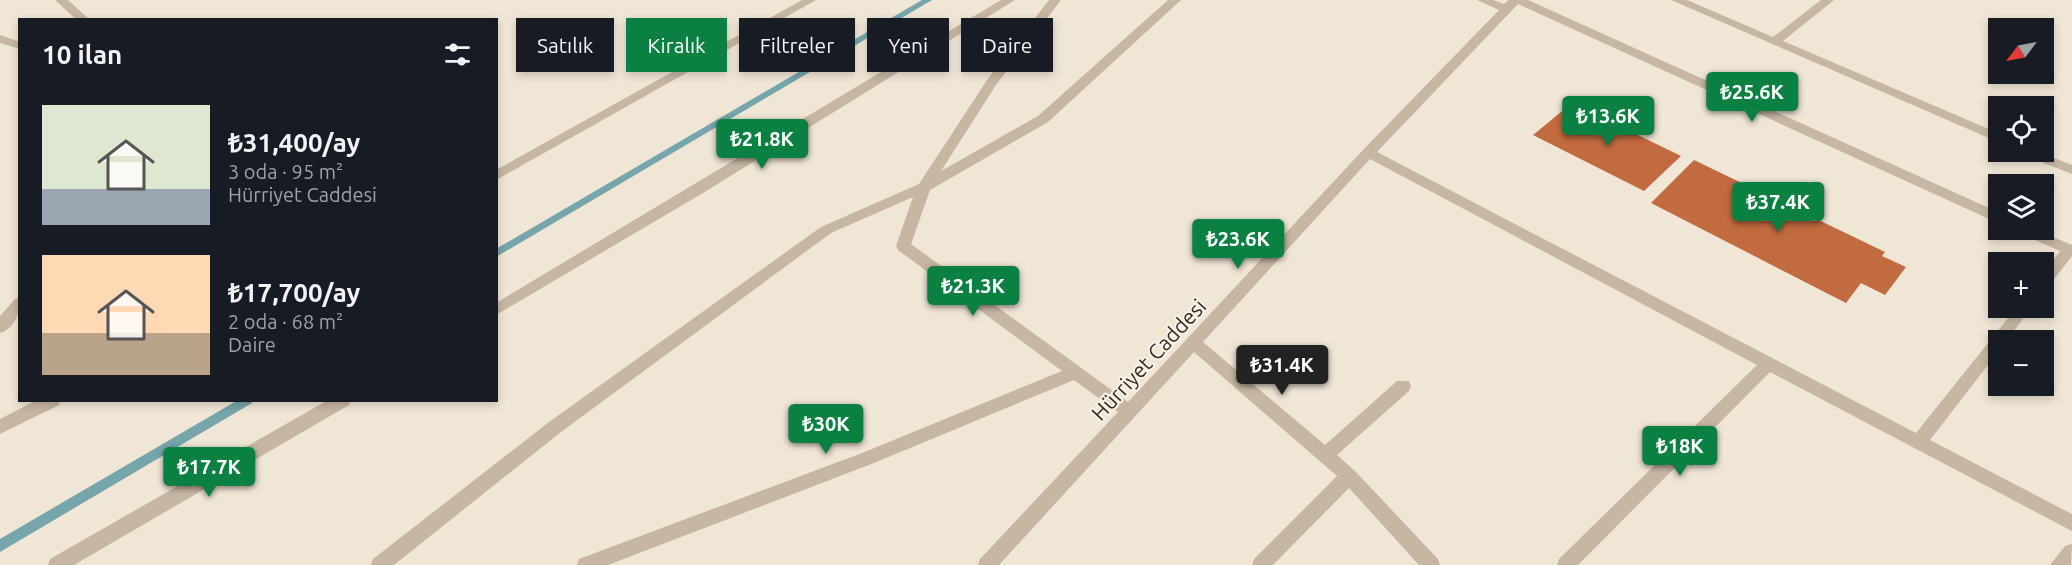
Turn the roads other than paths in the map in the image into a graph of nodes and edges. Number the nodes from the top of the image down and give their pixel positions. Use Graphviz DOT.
graph roads {
  1 [pos="61,0"];
  2 [pos="810,0"];
  3 [pos="1009,0"];
  4 [pos="1055,0"];
  5 [pos="1175,0"];
  6 [pos="1483,0"];
  7 [pos="1677,0"];
  8 [pos="1828,0"];
  9 [pos="1514,3"];
  10 [pos="83,18"];
  11 [pos="0,39"];
  12 [pos="1774,42"];
  13 [pos="18,45"];
  14 [pos="1988,134"];
  15 [pos="1368,153"];
  16 [pos="2052,162"];
  17 [pos="2072,170"];
  18 [pos="498,175"];
  19 [pos="924,187"];
  20 [pos="1988,214"];
  21 [pos="2047,240"];
  22 [pos="2070,250"];
  23 [pos="2054,270"];
  24 [pos="18,305"];
  25 [pos="498,309"];
  26 [pos="2016,318"];
  27 [pos="0,327"];
  28 [pos="2007,330"];
  29 [pos="1194,343"];
  30 [pos="1988,354"];
  31 [pos="1769,363"];
  32 [pos="1077,372"];
  33 [pos="1403,386"];
  34 [pos="49,402"];
  35 [pos="340,402"];
  36 [pos="1130,412"];
  37 [pos="0,428"];
  38 [pos="1919,442"];
  39 [pos="1325,455"];
  40 [pos="1349,476"];
  41 [pos="2072,523"];
  42 [pos="2072,552"];
  43 [pos="57,565"];
  44 [pos="380,565"];
  45 [pos="586,565"];
  46 [pos="987,565"];
  47 [pos="1261,565"];
  48 [pos="1431,565"];
  49 [pos="1566,565"];
  50 [pos="2059,565"];
  1 -- 10 [label="street"];
  2 -- 18 [label="street"];
  3 -- 25 [label="street"];
  4 -- 19 [label="street"];
  5 -- 19 [label="street"];
  6 -- 9 [label="street"];
  7 -- 12 [label="street"];
  8 -- 12 [label="street"];
  9 -- 15 [label="street, Hürriyet Caddesi"];
  9 -- 20 [label="street"];
  11 -- 13 [label="street"];
  12 -- 14 [label="street"];
  15 -- 29 [label="street, Hürriyet Caddesi"];
  15 -- 31 [label="street"];
  16 -- 17 [label="street"];
  19 -- 32 [label="street"];
  19 -- 44 [label="street"];
  21 -- 22 [label="street"];
  22 -- 23 [label="street"];
  24 -- 27 [label="street"];
  26 -- 28 [label="street"];
  29 -- 36 [label="street, Hürriyet Caddesi"];
  29 -- 39 [label="street"];
  30 -- 38 [label="street"];
  31 -- 38 [label="street"];
  31 -- 49 [label="street"];
  32 -- 36 [label="street"];
  32 -- 45 [label="street"];
  33 -- 39 [label="street"];
  34 -- 37 [label="street"];
  35 -- 43 [label="street"];
  36 -- 46 [label="street, Hürriyet Caddesi"];
  38 -- 41 [label="street"];
  39 -- 40 [label="street"];
  40 -- 47 [label="street"];
  40 -- 48 [label="street"];
  42 -- 50 [label="street"];
}
